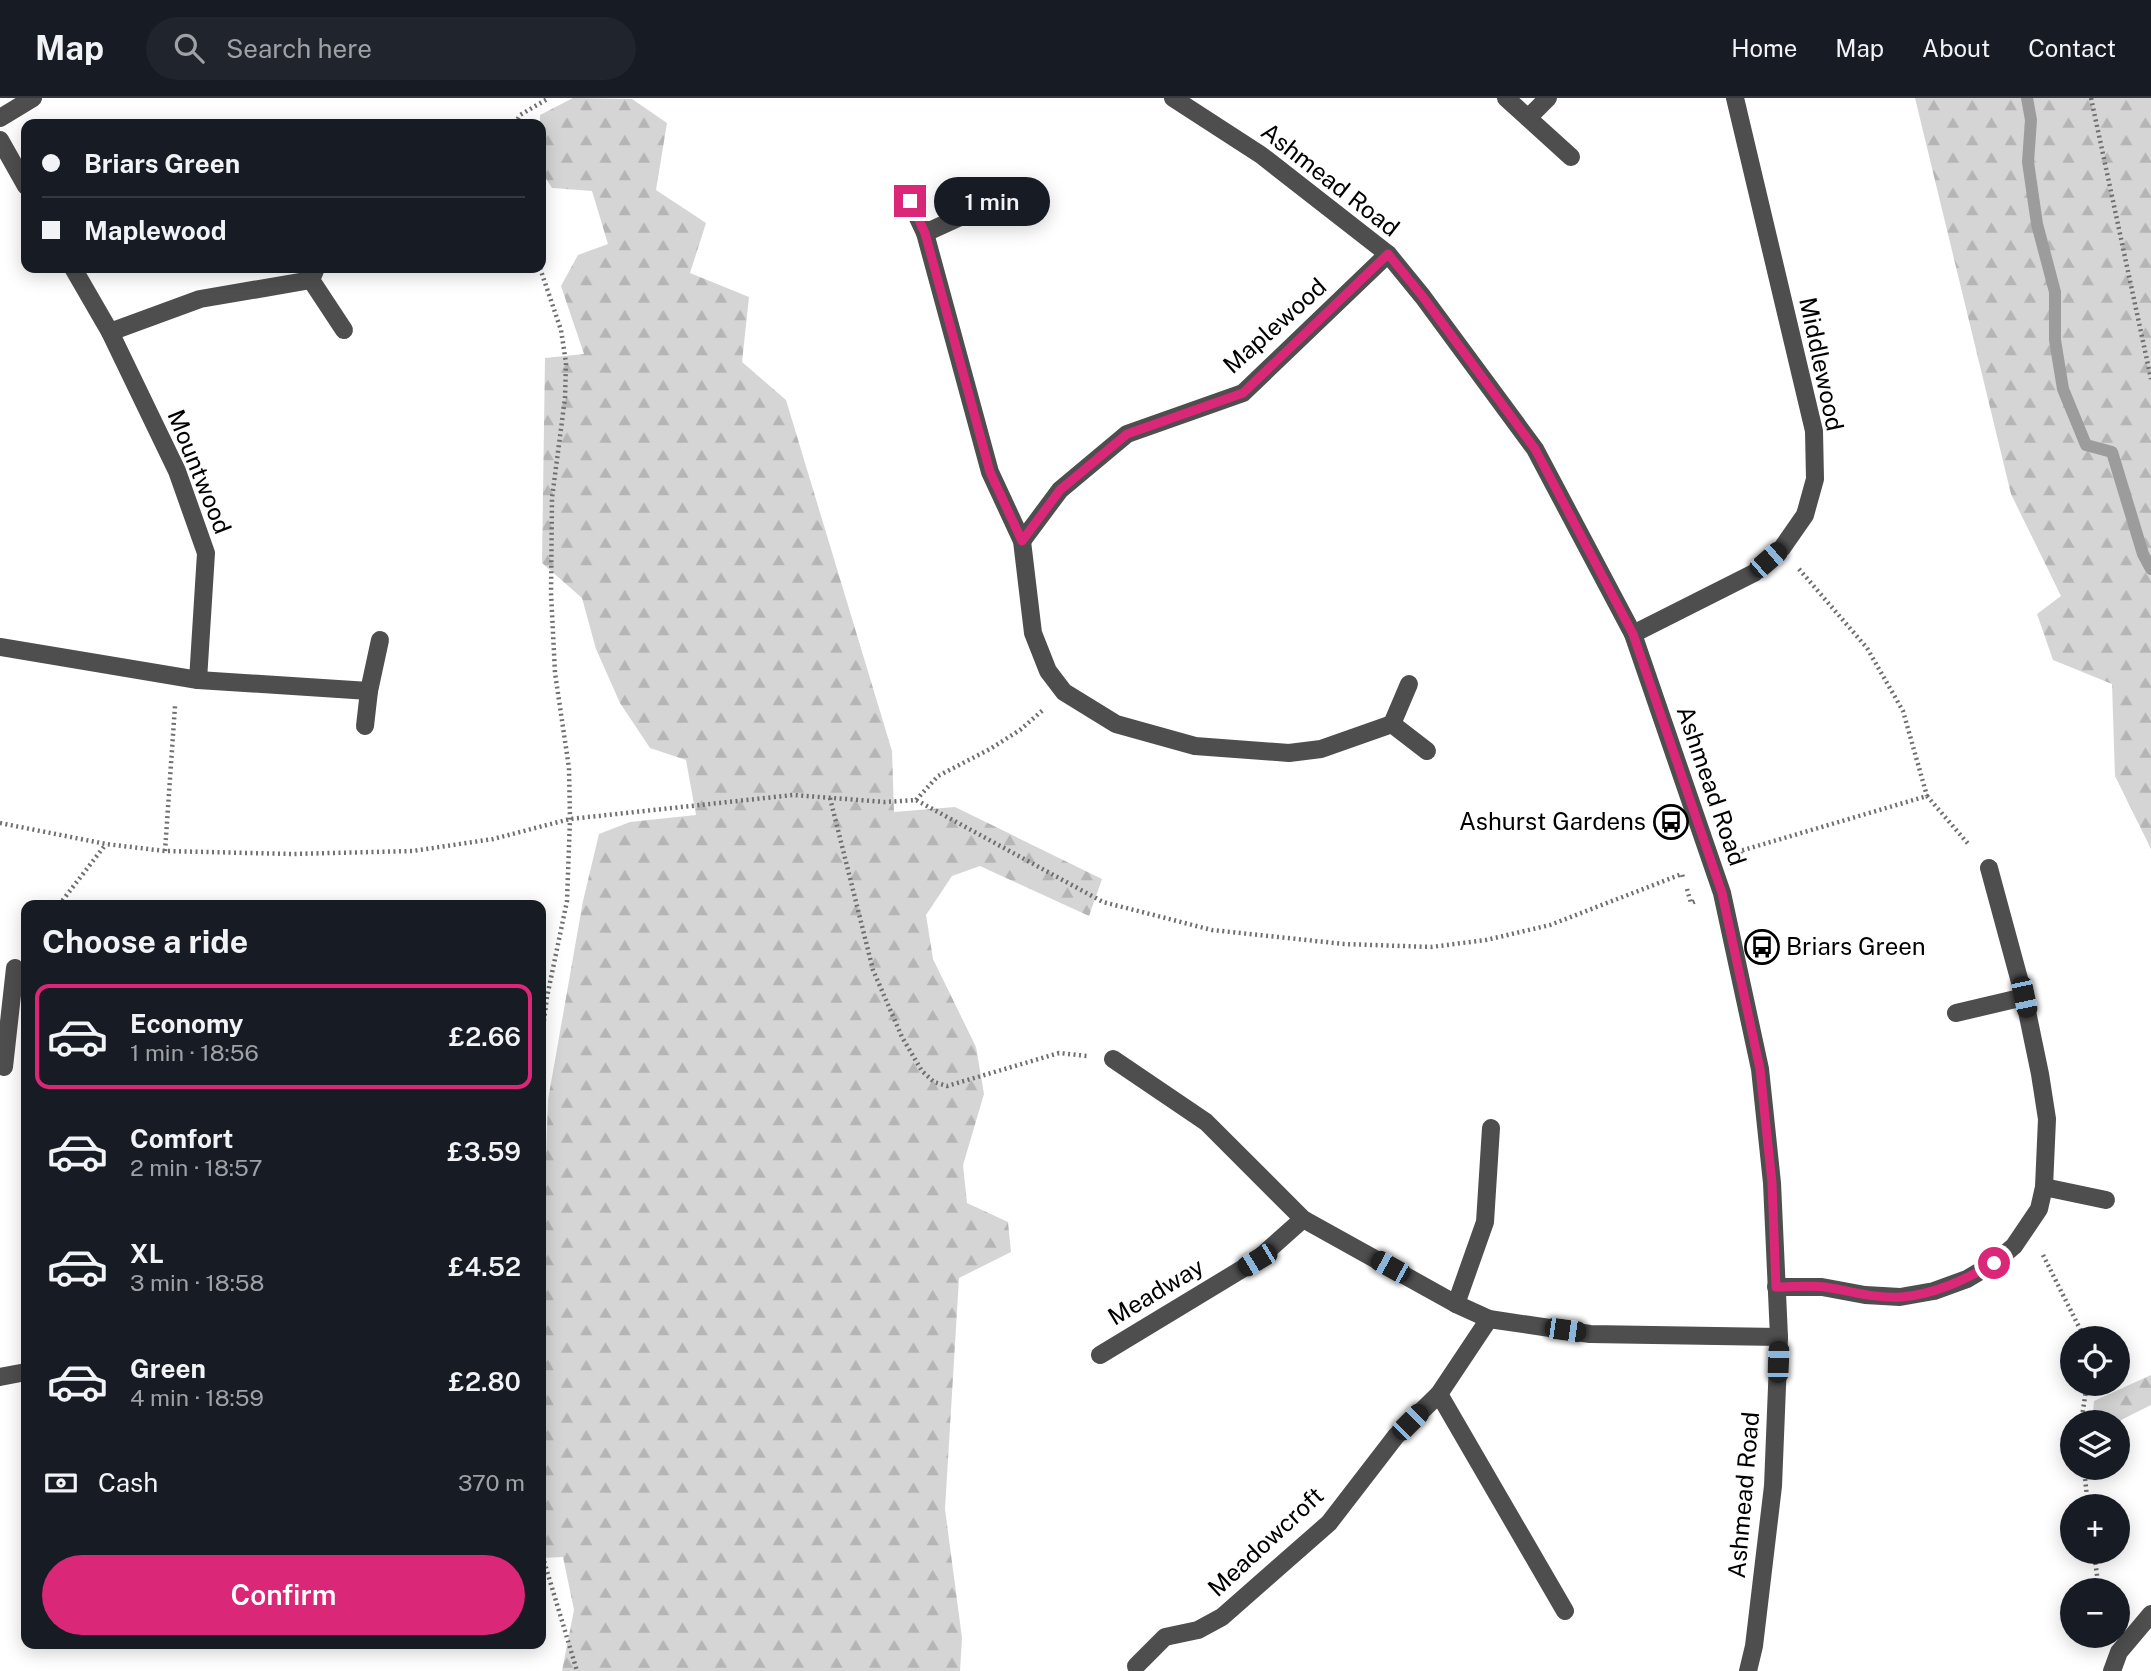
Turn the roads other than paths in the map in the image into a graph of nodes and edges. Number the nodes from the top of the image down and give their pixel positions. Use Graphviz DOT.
graph roads {
  1 [pos="33,98"];
  2 [pos="1173,98"];
  3 [pos="1506,98"];
  4 [pos="1548,98"];
  5 [pos="1735,98"];
  6 [pos="0,118"];
  7 [pos="1528,118"];
  8 [pos="0,140"];
  9 [pos="1571,157"];
  10 [pos="21,177"];
  11 [pos="910,201"];
  12 [pos="971,212"];
  13 [pos="925,233"];
  14 [pos="1388,254"];
  15 [pos="76,273"];
  16 [pos="313,274"];
  17 [pos="344,330"];
  18 [pos="110,332"];
  19 [pos="1022,541"];
  20 [pos="1633,634"];
  21 [pos="380,640"];
  22 [pos="0,647"];
  23 [pos="198,680"];
  24 [pos="1409,684"];
  25 [pos="369,691"];
  26 [pos="1392,724"];
  27 [pos="365,726"];
  28 [pos="1427,751"];
  29 [pos="1989,869"];
  30 [pos="15,968"];
  31 [pos="2024,997"];
  32 [pos="1956,1013"];
  33 [pos="5,1016"];
  34 [pos="1113,1059"];
  35 [pos="4,1067"];
  36 [pos="1491,1128"];
  37 [pos="2044,1187"];
  38 [pos="2106,1200"];
  39 [pos="1303,1219"];
  40 [pos="1776,1287"];
  41 [pos="1455,1304"];
  42 [pos="1489,1319"];
  43 [pos="1779,1337"];
  44 [pos="1100,1355"];
  45 [pos="21,1372"];
  46 [pos="0,1377"];
  47 [pos="1439,1394"];
  48 [pos="1565,1611"];
  49 [pos="2151,1614"];
  50 [pos="1136,1666"];
  51 [pos="1748,1671"];
  52 [pos="2112,1671"];
  1 -- 6 [label="street"];
  2 -- 14 [label="street, Ashmead Road"];
  3 -- 7 [label="street"];
  4 -- 7 [label="street"];
  5 -- 20 [label="street, Middlewood"];
  7 -- 9 [label="street"];
  8 -- 10 [label="street"];
  11 -- 13 [label="street"];
  12 -- 13 [label="street"];
  13 -- 19 [label="street"];
  14 -- 19 [label="street, Maplewood"];
  14 -- 20 [label="street, Ashmead Road"];
  15 -- 18 [label="street, Mountwood"];
  16 -- 17 [label="street"];
  16 -- 18 [label="street"];
  18 -- 23 [label="street, Mountwood"];
  19 -- 26 [label="street"];
  20 -- 40 [label="street, Ashmead Road"];
  21 -- 25 [label="street"];
  22 -- 23 [label="street"];
  23 -- 25 [label="street"];
  24 -- 26 [label="street"];
  25 -- 27 [label="street"];
  26 -- 28 [label="street"];
  29 -- 31 [label="street"];
  30 -- 33 [label="street"];
  31 -- 32 [label="street"];
  31 -- 37 [label="street"];
  33 -- 35 [label="street"];
  34 -- 39 [label="street"];
  36 -- 41 [label="street"];
  37 -- 38 [label="street"];
  37 -- 40 [label="street"];
  39 -- 41 [label="street"];
  39 -- 44 [label="street, Meadway"];
  40 -- 43 [label="street, Ashmead Road"];
  41 -- 42 [label="street"];
  42 -- 43 [label="street"];
  42 -- 47 [label="street, Meadowcroft"];
  43 -- 51 [label="street, Ashmead Road"];
  45 -- 46 [label="street"];
  47 -- 48 [label="street"];
  47 -- 50 [label="street, Meadowcroft"];
  49 -- 52 [label="street"];
}
